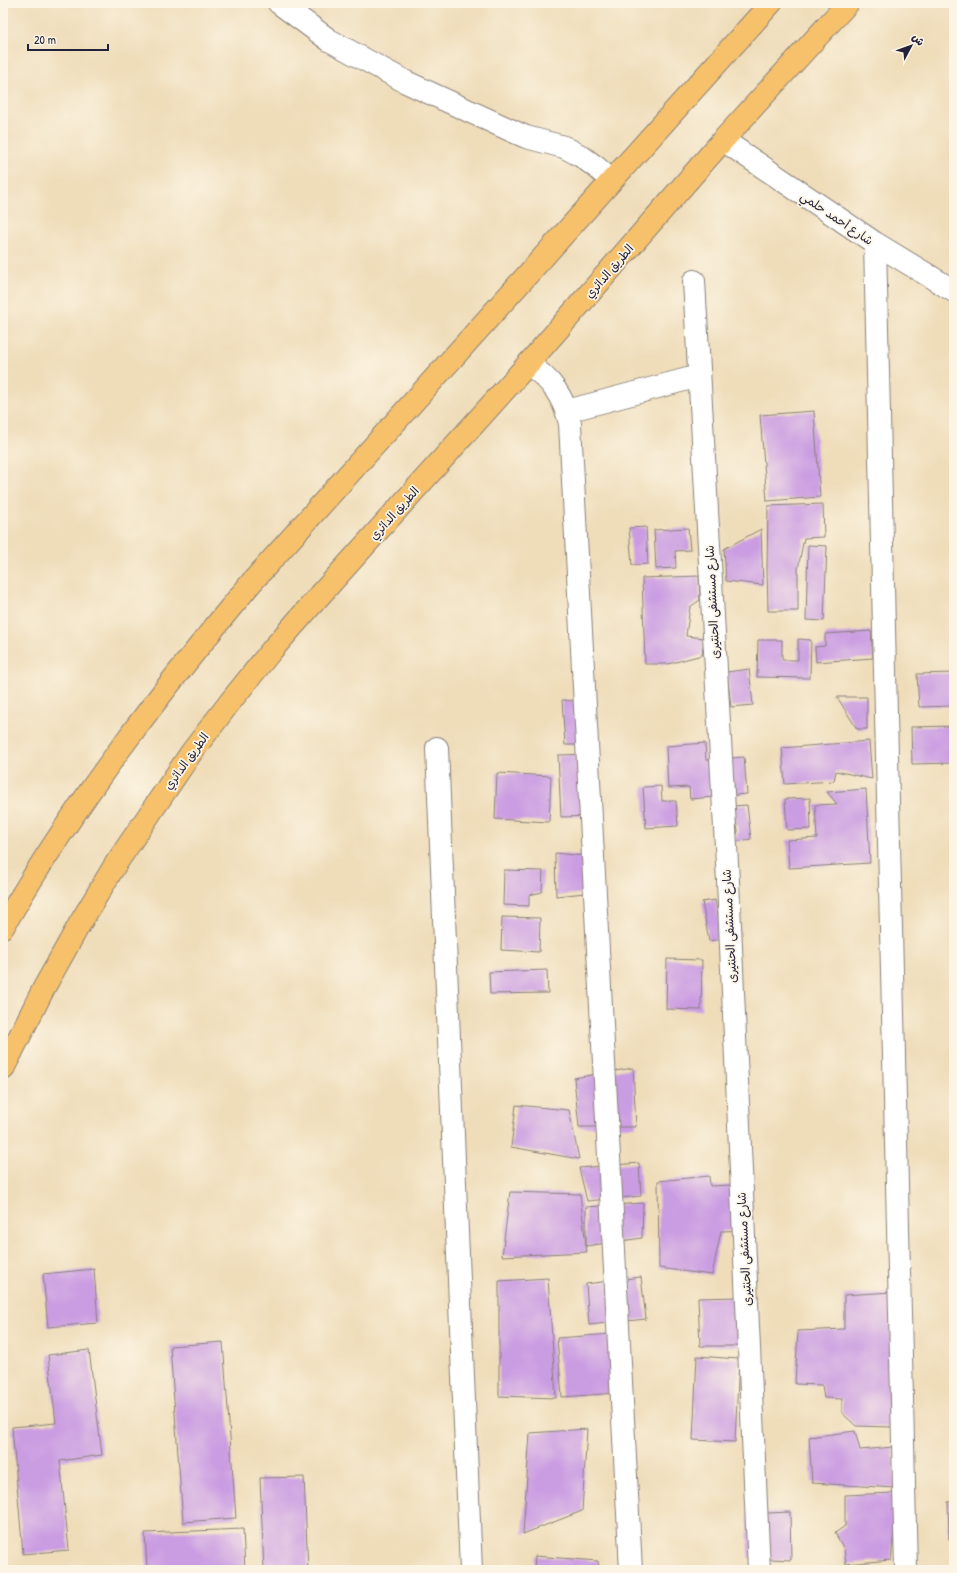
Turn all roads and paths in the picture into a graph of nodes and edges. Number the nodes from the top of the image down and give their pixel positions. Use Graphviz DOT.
graph roads {
  1 [pos="279,3"];
  2 [pos="771,3"];
  3 [pos="848,3"];
  4 [pos="723,140"];
  5 [pos="610,180"];
  6 [pos="875,243"];
  7 [pos="694,281"];
  8 [pos="954,291"];
  9 [pos="528,364"];
  10 [pos="699,376"];
  11 [pos="567,411"];
  12 [pos="437,748"];
  13 [pos="3,927"];
  14 [pos="3,1069"];
  15 [pos="471,1570"];
  16 [pos="631,1570"];
  17 [pos="759,1570"];
  18 [pos="906,1570"];
  1 -- 5 [label="street"];
  2 -- 5 [label="highway"];
  3 -- 4 [label="highway, الطريق الدائري"];
  4 -- 6 [label="street, شارع أحمد حلمي"];
  4 -- 9 [label="highway, الطريق الدائري"];
  5 -- 13 [label="highway"];
  6 -- 8 [label="street, شارع أحمد حلمي"];
  6 -- 18 [label="street"];
  7 -- 10 [label="street, شارع مستشفى الحنتيرى"];
  9 -- 11 [label="street"];
  9 -- 14 [label="highway, الطريق الدائري"];
  10 -- 11 [label="street"];
  10 -- 17 [label="street, شارع مستشفى الحنتيرى"];
  11 -- 16 [label="street"];
  12 -- 15 [label="street"];
}
